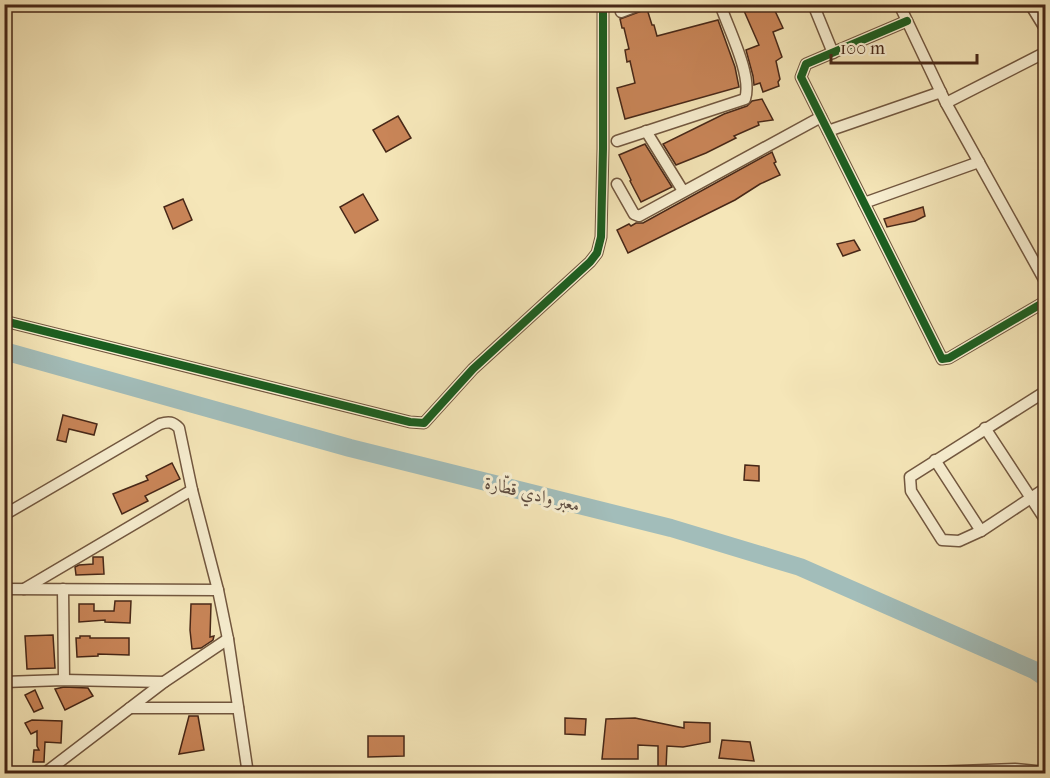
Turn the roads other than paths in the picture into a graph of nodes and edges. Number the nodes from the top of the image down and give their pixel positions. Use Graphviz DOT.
graph roads {
  1 [pos="603,4"];
  2 [pos="642,4"];
  3 [pos="720,4"];
  4 [pos="813,4"];
  5 [pos="899,4"];
  6 [pos="1030,4"];
  7 [pos="621,12"];
  8 [pos="908,21"];
  9 [pos="1046,30"];
  10 [pos="1046,52"];
  11 [pos="833,53"];
  12 [pos="941,92"];
  13 [pos="946,102"];
  14 [pos="821,117"];
  15 [pos="646,131"];
  16 [pos="828,131"];
  17 [pos="617,141"];
  18 [pos="979,162"];
  19 [pos="617,184"];
  20 [pos="683,191"];
  21 [pos="864,203"];
  22 [pos="1046,284"];
  23 [pos="1046,301"];
  24 [pos="4,321"];
  25 [pos="1046,391"];
  26 [pos="985,428"];
  27 [pos="935,460"];
  28 [pos="1046,488"];
  29 [pos="192,490"];
  30 [pos="1030,498"];
  31 [pos="4,515"];
  32 [pos="1046,521"];
  33 [pos="981,531"];
  34 [pos="4,589"];
  35 [pos="24,589"];
  36 [pos="63,590"];
  37 [pos="218,590"];
  38 [pos="228,639"];
  39 [pos="64,680"];
  40 [pos="4,682"];
  41 [pos="164,682"];
  42 [pos="130,708"];
  43 [pos="238,708"];
  44 [pos="1015,771"];
  45 [pos="1046,772"];
  46 [pos="45,773"];
  47 [pos="904,773"];
  48 [pos="13,774"];
  49 [pos="66,774"];
  50 [pos="248,774"];
  51 [pos="732,774"];
  1 -- 24 [label="street"];
  2 -- 7 [label="street"];
  3 -- 15 [label="street"];
  4 -- 11 [label="street"];
  5 -- 8 [label="street"];
  6 -- 9 [label="street"];
  8 -- 11 [label="street"];
  8 -- 12 [label="street"];
  10 -- 13 [label="street"];
  11 -- 14 [label="street"];
  12 -- 13 [label="street"];
  12 -- 16 [label="street"];
  13 -- 18 [label="street"];
  14 -- 16 [label="street"];
  14 -- 20 [label="street"];
  15 -- 17 [label="street"];
  15 -- 20 [label="street"];
  16 -- 21 [label="street"];
  18 -- 21 [label="street"];
  18 -- 22 [label="street"];
  19 -- 20 [label="street"];
  21 -- 23 [label="street"];
  25 -- 26 [label="street"];
  26 -- 27 [label="street"];
  26 -- 30 [label="street"];
  27 -- 33 [label="street"];
  27 -- 33 [label="street"];
  28 -- 30 [label="street"];
  29 -- 31 [label="street"];
  29 -- 35 [label="street"];
  29 -- 37 [label="street"];
  30 -- 32 [label="street"];
  30 -- 33 [label="street"];
  34 -- 35 [label="street"];
  35 -- 36 [label="street"];
  36 -- 37 [label="street"];
  36 -- 39 [label="street"];
  37 -- 38 [label="street"];
  38 -- 41 [label="street"];
  38 -- 43 [label="street"];
  39 -- 40 [label="street"];
  39 -- 41 [label="street"];
  41 -- 42 [label="street"];
  42 -- 43 [label="street"];
  42 -- 46 [label="street"];
  43 -- 50 [label="street"];
  44 -- 45 [label="street"];
  44 -- 47 [label="street"];
  46 -- 48 [label="street"];
  46 -- 49 [label="street"];
  47 -- 51 [label="street"];
}
